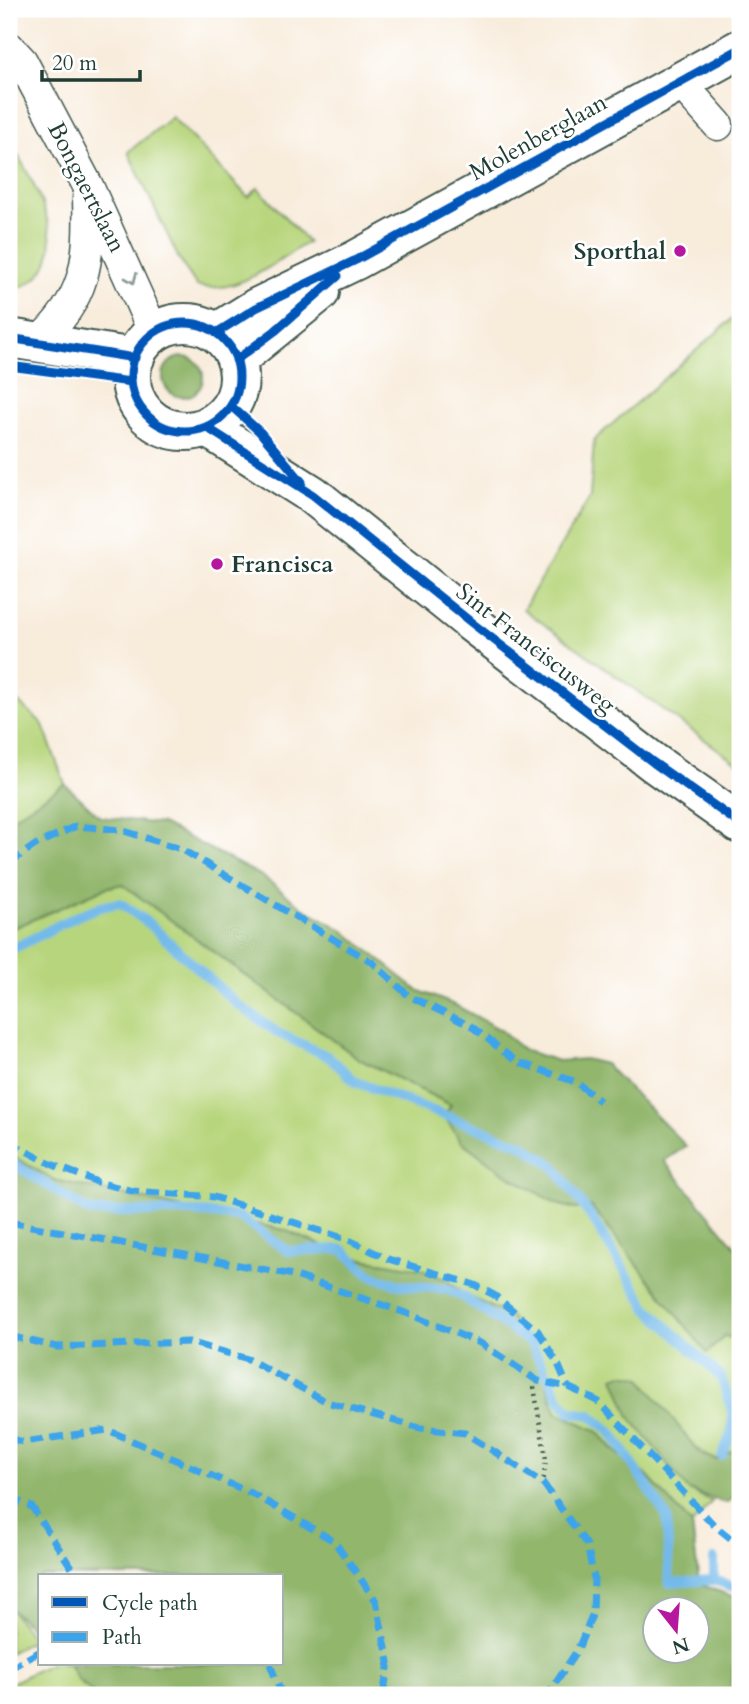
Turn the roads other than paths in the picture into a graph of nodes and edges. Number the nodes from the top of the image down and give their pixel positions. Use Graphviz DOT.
graph roads {
  1 [pos="9,47"];
  2 [pos="740,49"];
  3 [pos="679,81"];
  4 [pos="718,125"];
  5 [pos="88,186"];
  6 [pos="226,346"];
  7 [pos="18,349"];
  8 [pos="140,357"];
  9 [pos="219,416"];
  10 [pos="740,824"];
  1 -- 5 [label="street, Bongaertslaan"];
  2 -- 3 [label="street, Molenberglaan"];
  3 -- 4 [label="street"];
  3 -- 6 [label="street, Molenberglaan"];
  5 -- 7 [label="street"];
  5 -- 8 [label="street, Bongaertslaan, one-way"];
  6 -- 8 [label="street"];
  6 -- 9 [label="street"];
  7 -- 8 [label="street"];
  8 -- 9 [label="street"];
  9 -- 10 [label="street, Sint Franciscusweg"];
}
